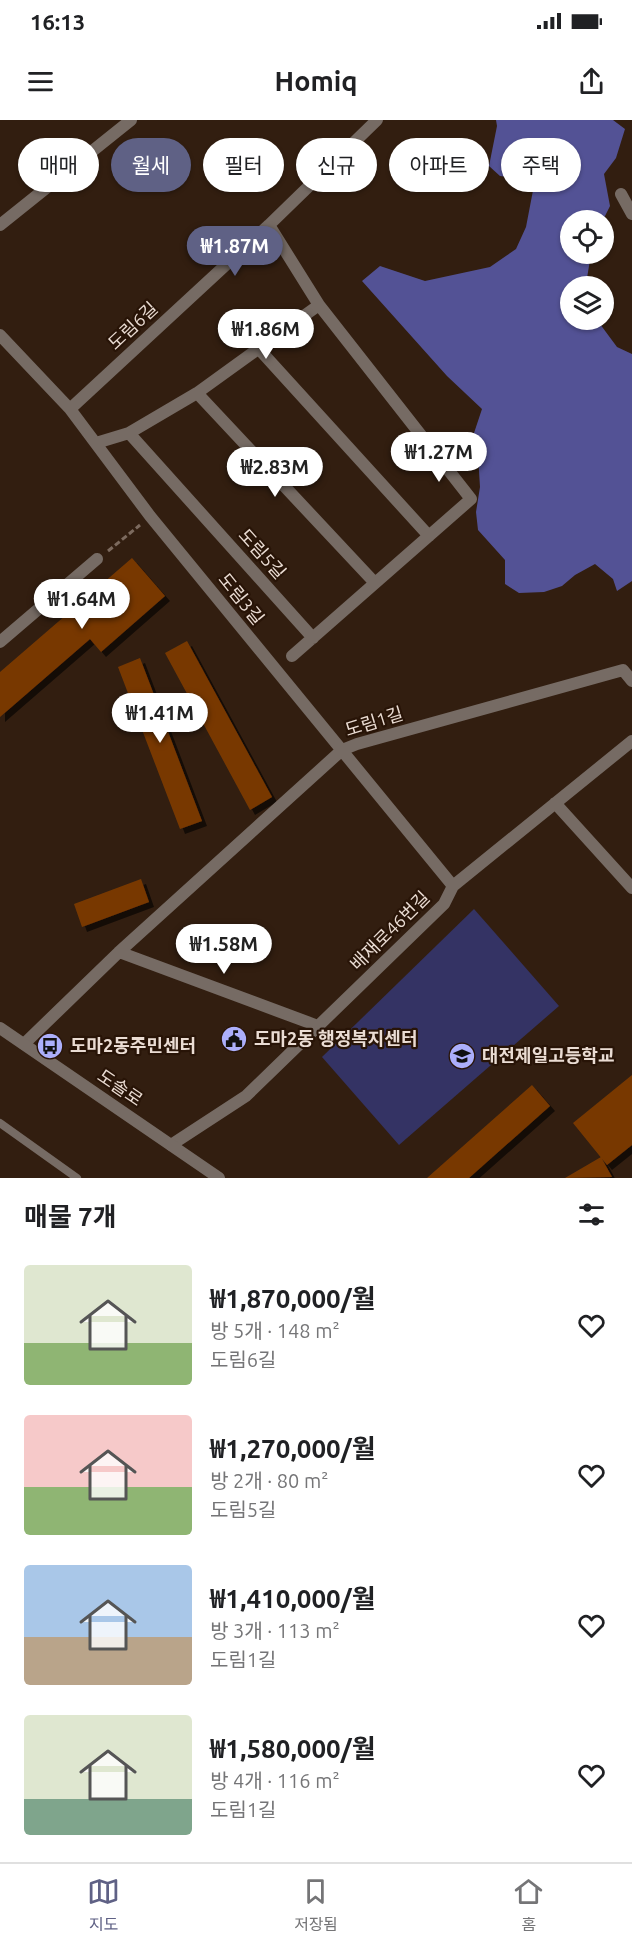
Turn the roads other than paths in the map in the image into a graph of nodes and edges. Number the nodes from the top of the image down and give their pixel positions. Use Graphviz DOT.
graph roads {
  1 [pos="131,120"];
  2 [pos="377,120"];
  3 [pos="621,194"];
  4 [pos="632,214"];
  5 [pos="0,225"];
  6 [pos="269,225"];
  7 [pos="319,305"];
  8 [pos="0,335"];
  9 [pos="258,348"];
  10 [pos="197,393"];
  11 [pos="70,409"];
  12 [pos="129,433"];
  13 [pos="96,443"];
  14 [pos="429,536"];
  15 [pos="97,560"];
  16 [pos="375,583"];
  17 [pos="313,638"];
  18 [pos="0,642"];
  19 [pos="292,656"];
  20 [pos="632,681"];
  21 [pos="632,741"];
  22 [pos="342,750"];
  23 [pos="555,803"];
  24 [pos="453,886"];
  25 [pos="632,888"];
  26 [pos="119,952"];
  27 [pos="318,1026"];
  28 [pos="0,1028"];
  29 [pos="24,1044"];
  30 [pos="0,1123"];
  31 [pos="171,1146"];
  32 [pos="77,1178"];
  33 [pos="219,1178"];
  1 -- 5 [label="street"];
  2 -- 6 [label="street, 도림6길"];
  3 -- 4 [label="street"];
  6 -- 7 [label="street"];
  6 -- 11 [label="street, 도림6길"];
  7 -- 9 [label="street"];
  7 -- 14 [label="street"];
  8 -- 11 [label="street, 도림3길"];
  9 -- 10 [label="street"];
  9 -- 14 [label="street"];
  10 -- 12 [label="street"];
  10 -- 16 [label="street"];
  11 -- 13 [label="street, 도림3길"];
  12 -- 13 [label="street"];
  12 -- 17 [label="street, 도림5길"];
  13 -- 22 [label="street, 도림3길"];
  14 -- 16 [label="street"];
  15 -- 18 [label="street"];
  16 -- 17 [label="street"];
  17 -- 19 [label="street"];
  20 -- 22 [label="street, 도림1길"];
  21 -- 23 [label="street, 배재로46번길"];
  22 -- 24 [label="street, 도림3길"];
  22 -- 26 [label="street, 도림1길"];
  23 -- 24 [label="street, 배재로46번길"];
  23 -- 25 [label="street"];
  24 -- 27 [label="street, 배재로46번길"];
  26 -- 27 [label="street"];
  26 -- 29 [label="street, 도림1길"];
  27 -- 31 [label="street, 배재로46번길"];
  28 -- 29 [label="street, 도솔로"];
  29 -- 31 [label="street, 도솔로"];
  30 -- 32 [label="lane"];
  31 -- 33 [label="street, 도솔로"];
}
